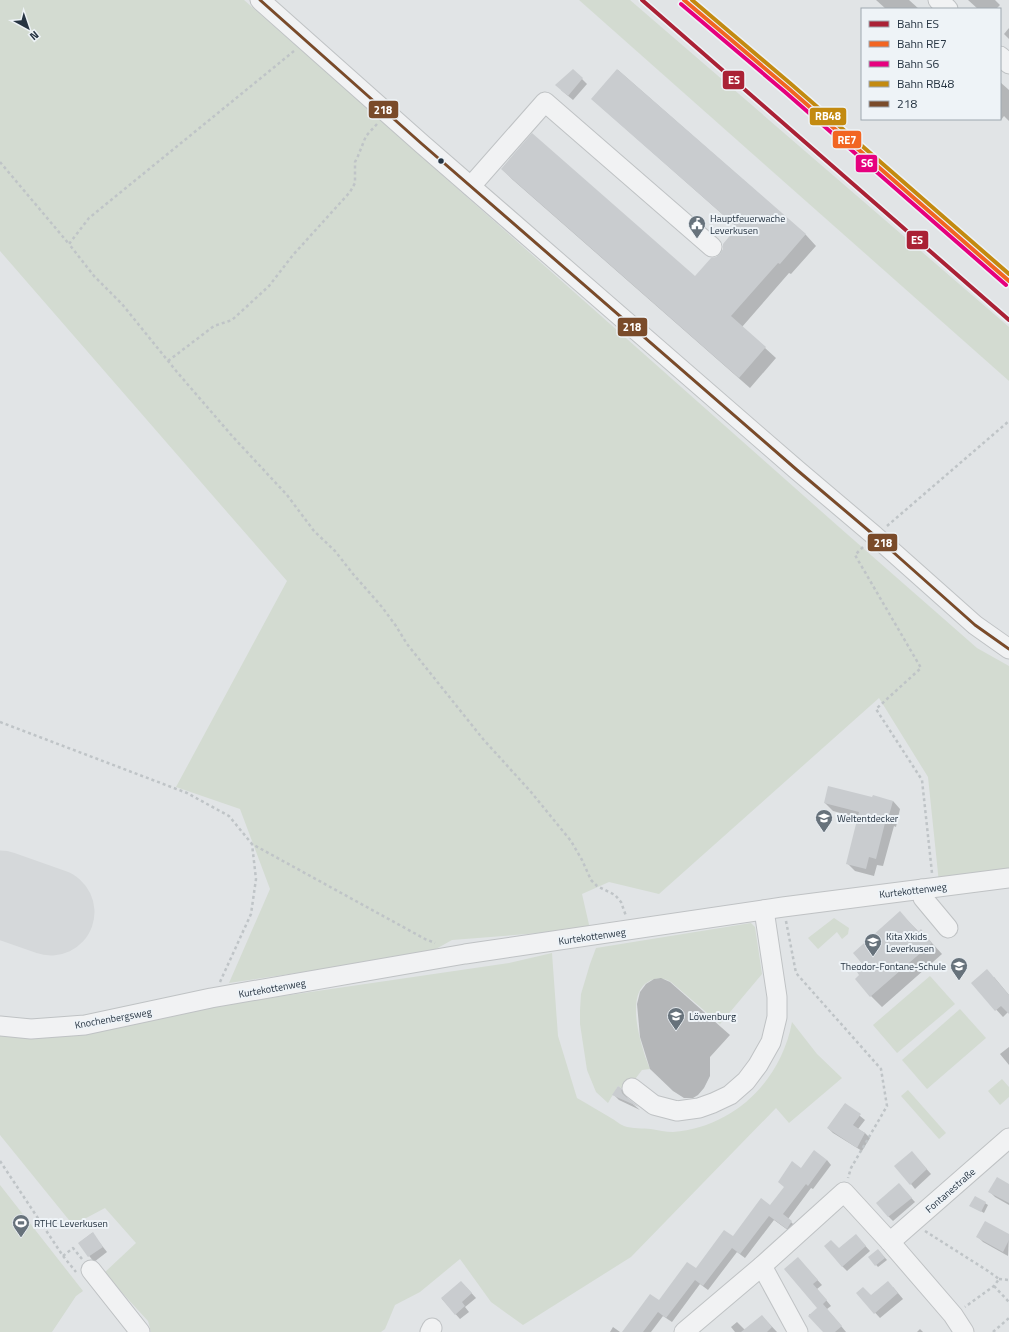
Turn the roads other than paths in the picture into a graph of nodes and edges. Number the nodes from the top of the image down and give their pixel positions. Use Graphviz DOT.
graph roads {
  1 [pos="260,0"];
  2 [pos="938,0"];
  3 [pos="947,8"];
  4 [pos="1001,57"];
  5 [pos="1009,64"];
  6 [pos="472,186"];
  7 [pos="712,247"];
  8 [pos="1009,649"];
  9 [pos="1009,878"];
  10 [pos="928,888"];
  11 [pos="764,910"];
  12 [pos="948,928"];
  13 [pos="177,1006"];
  14 [pos="0,1026"];
  15 [pos="632,1088"];
  16 [pos="1009,1138"];
  17 [pos="890,1242"];
  18 [pos="762,1266"];
  19 [pos="85,1273"];
  20 [pos="140,1332"];
  21 [pos="684,1332"];
  22 [pos="798,1332"];
  23 [pos="964,1332"];
  1 -- 6 [label="street"];
  2 -- 3 [label="street"];
  4 -- 5 [label="street"];
  6 -- 7 [label="street"];
  6 -- 8 [label="street"];
  9 -- 10 [label="street, Kurtekottenweg"];
  10 -- 11 [label="street, Kurtekottenweg"];
  10 -- 12 [label="street"];
  11 -- 13 [label="street, Kurtekottenweg"];
  11 -- 15 [label="street"];
  13 -- 14 [label="street, Knochenbergsweg"];
  16 -- 17 [label="street, Fontanestraße"];
  17 -- 18 [label="street"];
  17 -- 23 [label="street"];
  18 -- 21 [label="street"];
  18 -- 22 [label="street"];
  19 -- 20 [label="street"];
}
